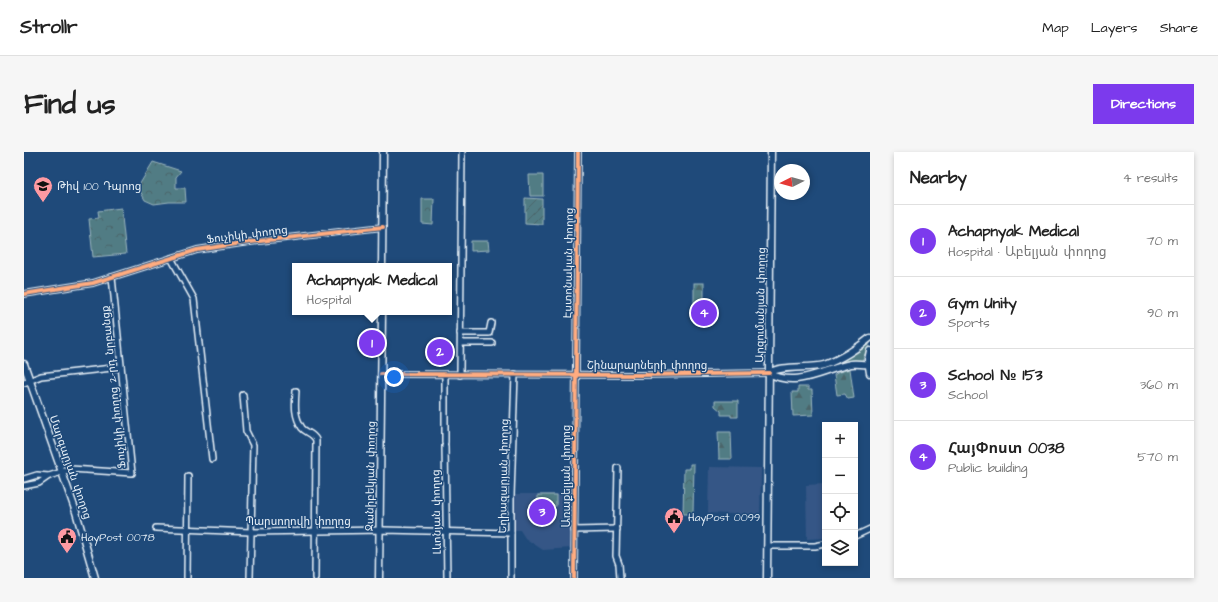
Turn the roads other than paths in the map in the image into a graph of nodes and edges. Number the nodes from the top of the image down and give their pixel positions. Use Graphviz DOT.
graph roads {
  1 [pos="384,152"];
  2 [pos="462,152"];
  3 [pos="578,152"];
  4 [pos="771,152"];
  5 [pos="383,227"];
  6 [pos="171,258"];
  7 [pos="382,263"];
  8 [pos="112,277"];
  9 [pos="24,294"];
  10 [pos="382,315"];
  11 [pos="491,323"];
  12 [pos="460,333"];
  13 [pos="870,338"];
  14 [pos="461,343"];
  15 [pos="492,343"];
  16 [pos="870,351"];
  17 [pos="869,364"];
  18 [pos="24,365"];
  19 [pos="121,367"];
  20 [pos="769,373"];
  21 [pos="870,373"];
  22 [pos="381,374"];
  23 [pos="445,374"];
  24 [pos="515,374"];
  25 [pos="575,374"];
  26 [pos="460,375"];
  27 [pos="28,382"];
  28 [pos="296,391"];
  29 [pos="243,395"];
  30 [pos="212,460"];
  31 [pos="618,468"];
  32 [pos="62,472"];
  33 [pos="37,475"];
  34 [pos="49,476"];
  35 [pos="188,476"];
  36 [pos="24,479"];
  37 [pos="39,483"];
  38 [pos="24,486"];
  39 [pos="156,528"];
  40 [pos="188,529"];
  41 [pos="616,529"];
  42 [pos="870,529"];
  43 [pos="380,530"];
  44 [pos="574,530"];
  45 [pos="447,531"];
  46 [pos="251,532"];
  47 [pos="316,532"];
  48 [pos="511,533"];
  49 [pos="858,535"];
  50 [pos="822,545"];
  51 [pos="768,546"];
  52 [pos="95,578"];
  53 [pos="187,578"];
  54 [pos="250,578"];
  55 [pos="315,578"];
  56 [pos="379,578"];
  57 [pos="447,578"];
  58 [pos="511,578"];
  59 [pos="574,578"];
  60 [pos="620,578"];
  61 [pos="767,578"];
  1 -- 5 [label="main road"];
  2 -- 12 [label="street"];
  3 -- 25 [label="street, Էստոնական փողոց"];
  4 -- 20 [label="main road, Արզումանյան փողոց"];
  5 -- 6 [label="street, Ֆուչիկի փողոց"];
  5 -- 7 [label="main road"];
  6 -- 8 [label="street, Ֆուչիկի փողոց"];
  6 -- 30 [label="street"];
  8 -- 9 [label="street, Ֆուչիկի փողոց"];
  8 -- 19 [label="street, Ֆուչիկի փողոց 2-րդ նրբանցք"];
  10 -- 22 [label="main road, Ջանիբեկյան փողոց"];
  11 -- 12 [label="street"];
  12 -- 14 [label="street"];
  13 -- 20 [label="main road, Շինարարների փողոց"];
  14 -- 15 [label="street"];
  14 -- 26 [label="street"];
  16 -- 17 [label="main road"];
  17 -- 20 [label="main road, Շինարարների փողոց"];
  17 -- 21 [label="main road"];
  18 -- 27 [label="main road, Մարգարյան փողոց"];
  19 -- 27 [label="street"];
  19 -- 32 [label="street, Ֆուչիկի փողոց 2-րդ նրբանցք"];
  20 -- 25 [label="street, Շինարարների փողոց"];
  20 -- 51 [label="main road, Արզումանյան փողոց"];
  22 -- 23 [label="street, Շինարարների փողոց"];
  22 -- 43 [label="main road, Ջանիբեկյան փողոց"];
  23 -- 26 [label="street, Շինարարների փողոց"];
  23 -- 45 [label="street, Լևոնյան փողոց"];
  24 -- 25 [label="street, Շինարարների փողոց"];
  24 -- 26 [label="street, Շինարարների փողոց"];
  24 -- 48 [label="street, Եղիազարյան փողոց"];
  25 -- 44 [label="street, Առաքելյան փողոց"];
  27 -- 32 [label="main road, Մարգարյան փողոց"];
  28 -- 47 [label="street"];
  29 -- 46 [label="street"];
  31 -- 41 [label="street"];
  32 -- 34 [label="street"];
  32 -- 52 [label="main road, Մարգարյան փողոց"];
  33 -- 34 [label="street"];
  33 -- 36 [label="street"];
  33 -- 37 [label="street"];
  34 -- 37 [label="street"];
  35 -- 40 [label="street"];
  37 -- 38 [label="street"];
  39 -- 40 [label="street, Պարսողովի փողոց"];
  40 -- 46 [label="street, Պարսողովի փողոց"];
  40 -- 53 [label="street"];
  41 -- 44 [label="street"];
  41 -- 60 [label="street"];
  42 -- 49 [label="street"];
  43 -- 45 [label="street, Պարսողովի փողոց"];
  43 -- 47 [label="street, Պարսողովի փողոց"];
  43 -- 56 [label="main road, Ջանիբեկյան փողոց"];
  44 -- 59 [label="street, Առաքելյան փողոց"];
  45 -- 48 [label="street, Պարսողովի փողոց"];
  45 -- 57 [label="street, Լևոնյան փողոց"];
  46 -- 47 [label="street, Պարսողովի փողոց"];
  46 -- 54 [label="street"];
  47 -- 55 [label="street"];
  48 -- 58 [label="street, Եղիազարյան փողոց"];
  50 -- 51 [label="street"];
  51 -- 61 [label="main road, Արզումանյան փողոց"];
}
